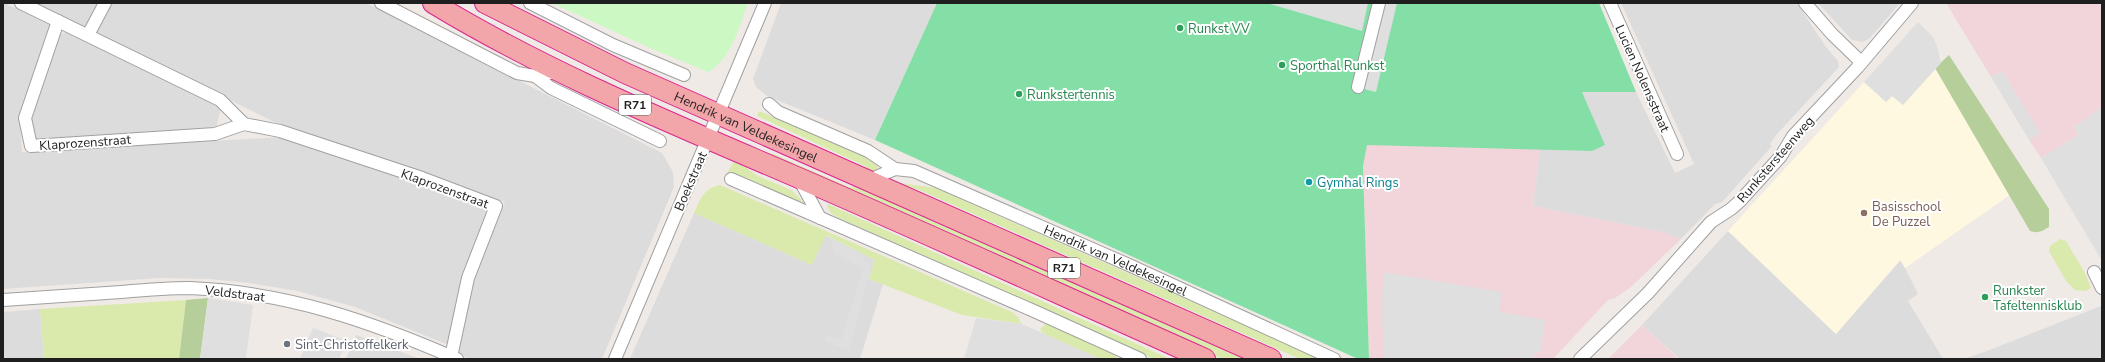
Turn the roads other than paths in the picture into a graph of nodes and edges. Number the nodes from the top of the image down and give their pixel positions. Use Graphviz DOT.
graph roads {
  1 [pos="20,3"];
  2 [pos="105,3"];
  3 [pos="381,3"];
  4 [pos="433,3"];
  5 [pos="485,3"];
  6 [pos="530,3"];
  7 [pos="765,3"];
  8 [pos="1380,3"];
  9 [pos="1610,3"];
  10 [pos="1805,3"];
  11 [pos="1912,3"];
  12 [pos="58,21"];
  13 [pos="88,35"];
  14 [pos="613,45"];
  15 [pos="1861,62"];
  16 [pos="561,71"];
  17 [pos="625,73"];
  18 [pos="684,75"];
  19 [pos="535,76"];
  20 [pos="1358,87"];
  21 [pos="769,104"];
  22 [pos="719,114"];
  23 [pos="244,124"];
  24 [pos="708,140"];
  25 [pos="660,141"];
  26 [pos="1677,154"];
  27 [pos="895,169"];
  28 [pos="798,177"];
  29 [pos="731,179"];
  30 [pos="867,181"];
  31 [pos="820,218"];
  32 [pos="2094,272"];
  33 [pos="2102,288"];
  34 [pos="3,300"];
  35 [pos="436,355"];
  36 [pos="454,358"];
  37 [pos="615,359"];
  38 [pos="1140,359"];
  39 [pos="1205,359"];
  40 [pos="1271,359"];
  41 [pos="1334,359"];
  42 [pos="1580,359"];
  1 -- 12 [label="street"];
  2 -- 13 [label="street"];
  3 -- 19 [label="street"];
  4 -- 16 [label="highway, Hendrik van Veldekesingel / R71"];
  5 -- 17 [label="highway, Hendrik van Veldekesingel / R71"];
  6 -- 14 [label="street, Hendrik van Veldekesingel"];
  7 -- 22 [label="street, Boekstraat"];
  8 -- 20 [label="street"];
  9 -- 26 [label="street, Lucien Nolensstraat"];
  10 -- 15 [label="street"];
  11 -- 15 [label="street, Runkstersteenweg"];
  12 -- 13 [label="street"];
  12 -- 23 [label="street, Klaprozenstraat"];
  13 -- 23 [label="street"];
  14 -- 17 [label="street"];
  14 -- 18 [label="street, Hendrik van Veldekesingel"];
  15 -- 42 [label="street, Runkstersteenweg"];
  16 -- 19 [label="street"];
  16 -- 24 [label="highway, Hendrik van Veldekesingel / R71"];
  17 -- 22 [label="highway, Hendrik van Veldekesingel / R71"];
  19 -- 25 [label="street"];
  21 -- 27 [label="street, Hendrik van Veldekesingel"];
  22 -- 24 [label="street, Boekstraat"];
  22 -- 30 [label="highway, Hendrik van Veldekesingel / R71"];
  23 -- 36 [label="street, Klaprozenstraat"];
  24 -- 28 [label="highway, Hendrik van Veldekesingel / R71"];
  24 -- 37 [label="street, Boekstraat"];
  27 -- 30 [label="street, Hendrik van Veldekesingel"];
  27 -- 41 [label="street, Hendrik van Veldekesingel"];
  28 -- 31 [label="street, Hendrik van Veldekesingel"];
  28 -- 39 [label="highway, Hendrik van Veldekesingel / R71"];
  29 -- 31 [label="street"];
  30 -- 40 [label="highway, Hendrik van Veldekesingel / R71"];
  31 -- 38 [label="street"];
  32 -- 33 [label="street"];
  34 -- 35 [label="street, Veldstraat"];
  35 -- 36 [label="street, Veldstraat"];
}
